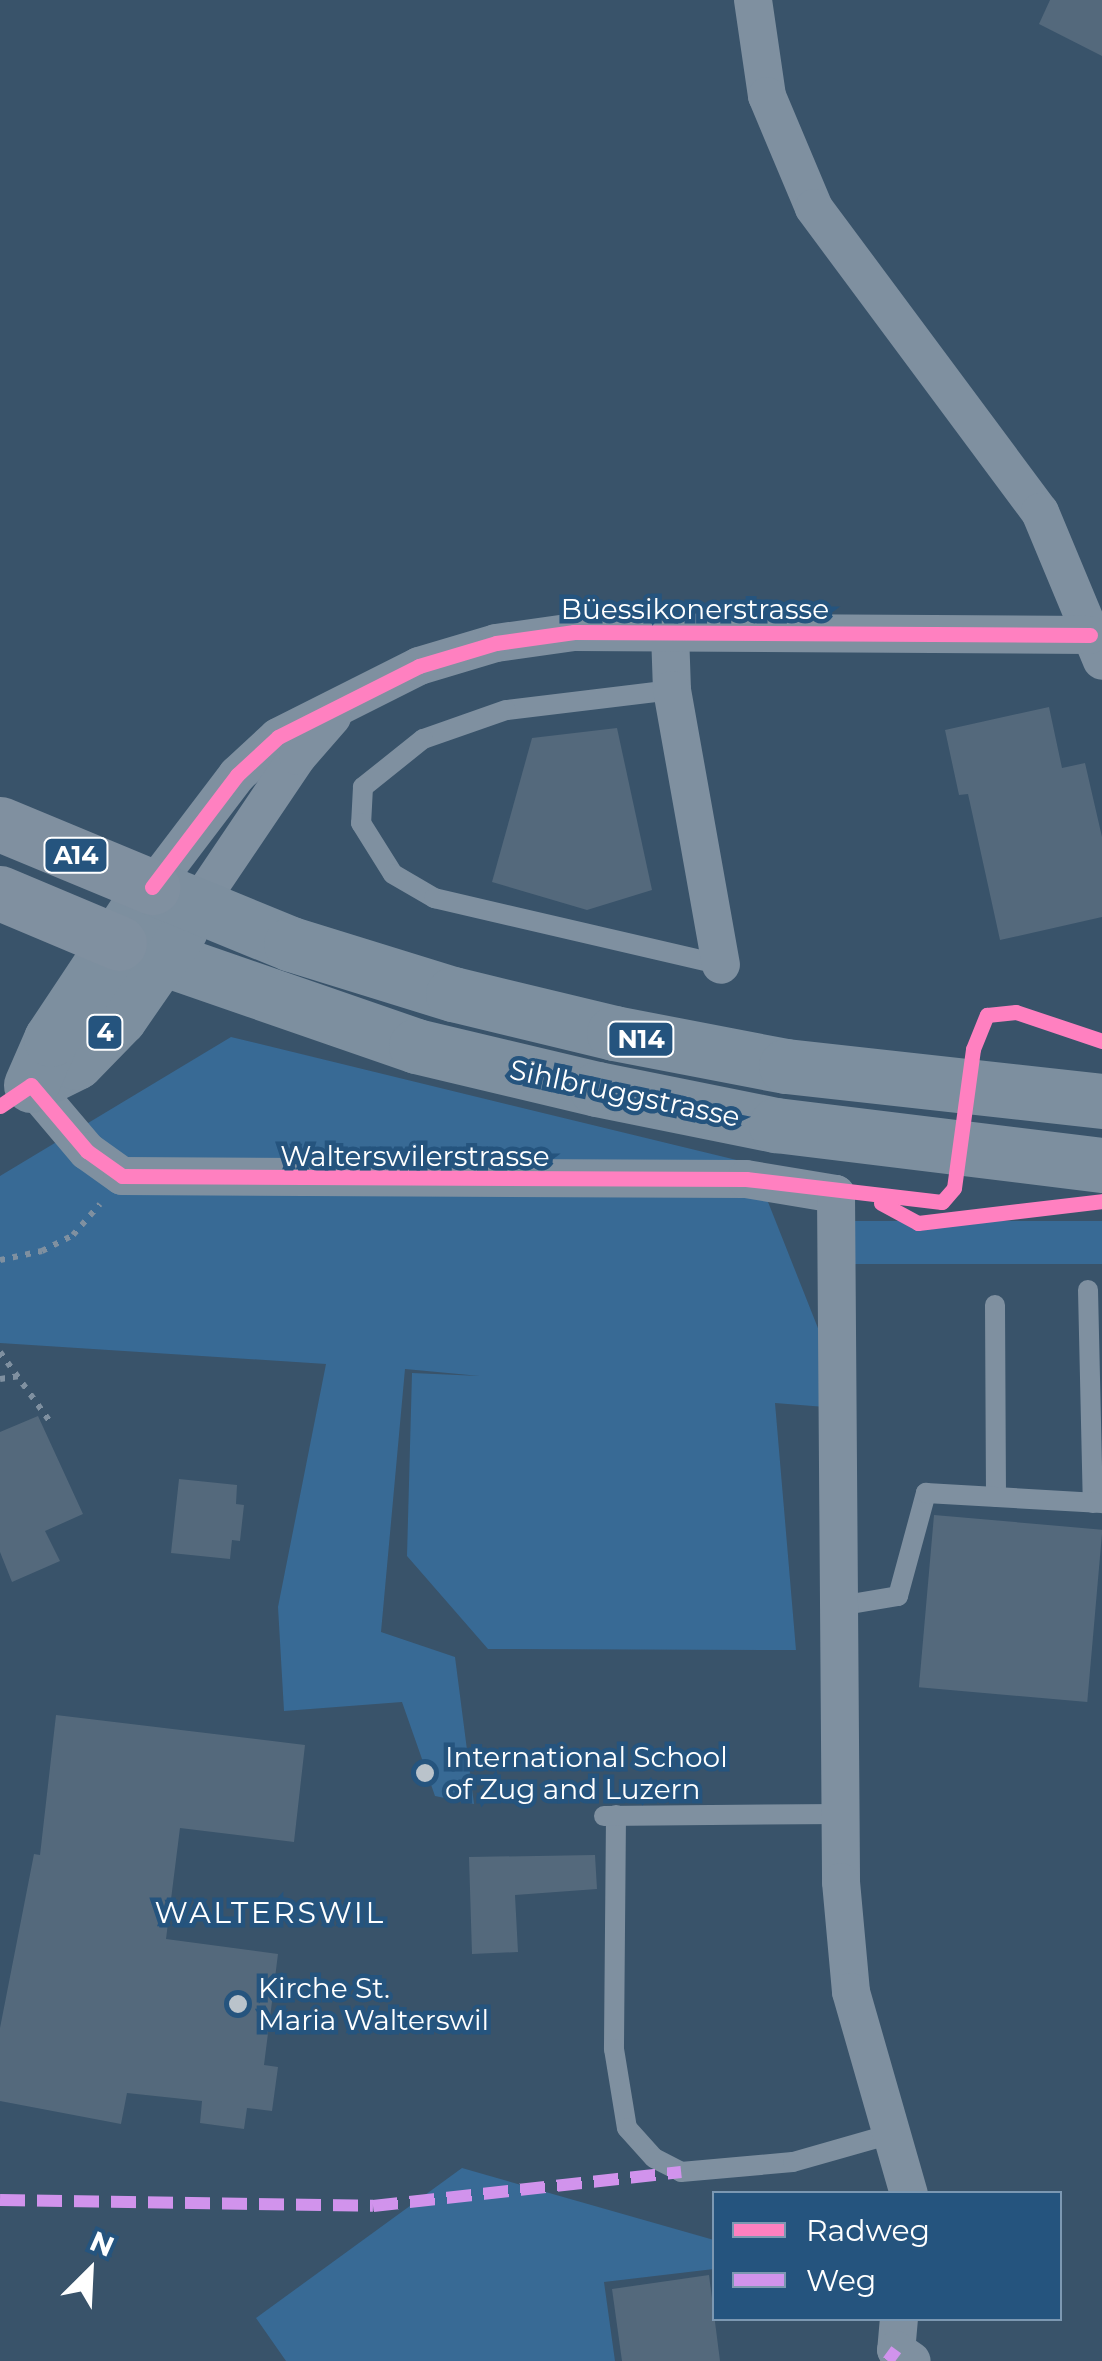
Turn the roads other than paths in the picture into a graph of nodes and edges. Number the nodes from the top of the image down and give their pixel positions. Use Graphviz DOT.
graph roads {
  1 [pos="753,0"];
  2 [pos="670,633"];
  3 [pos="1096,648"];
  4 [pos="672,690"];
  5 [pos="0,824"];
  6 [pos="0,892"];
  7 [pos="174,897"];
  8 [pos="140,951"];
  9 [pos="722,965"];
  10 [pos="16,1095"];
  11 [pos="1102,1101"];
  12 [pos="1102,1165"];
  13 [pos="1088,1290"];
  14 [pos="994,1304"];
  15 [pos="996,1497"];
  16 [pos="1097,1503"];
  17 [pos="839,1606"];
  18 [pos="840,1814"];
  19 [pos="888,2136"];
  20 [pos="908,2191"];
  21 [pos="899,2321"];
  22 [pos="912,2361"];
  1 -- 3 [label="street, Büessikonerstrasse"];
  2 -- 3 [label="street, Büessikonerstrasse"];
  2 -- 4 [label="street"];
  2 -- 7 [label="street, Büessikonerstrasse"];
  4 -- 9 [label="street"];
  4 -- 9 [label="lane"];
  5 -- 7 [label="highway, A14"];
  6 -- 8 [label="highway, A14"];
  7 -- 8 [label="main road"];
  7 -- 11 [label="main road, Sihlbruggstrasse / N14"];
  8 -- 10 [label="main road, 4"];
  8 -- 12 [label="main road, Sihlbruggstrasse / N14"];
  10 -- 17 [label="street, Walterswilerstrasse"];
  13 -- 16 [label="lane"];
  14 -- 15 [label="lane"];
  15 -- 16 [label="lane"];
  15 -- 17 [label="lane"];
  17 -- 18 [label="street, Walterswilerstrasse"];
  18 -- 19 [label="street, Walterswilerstrasse"];
  18 -- 19 [label="lane"];
  19 -- 20 [label="street, Walterswilerstrasse"];
  21 -- 22 [label="street"];
}
